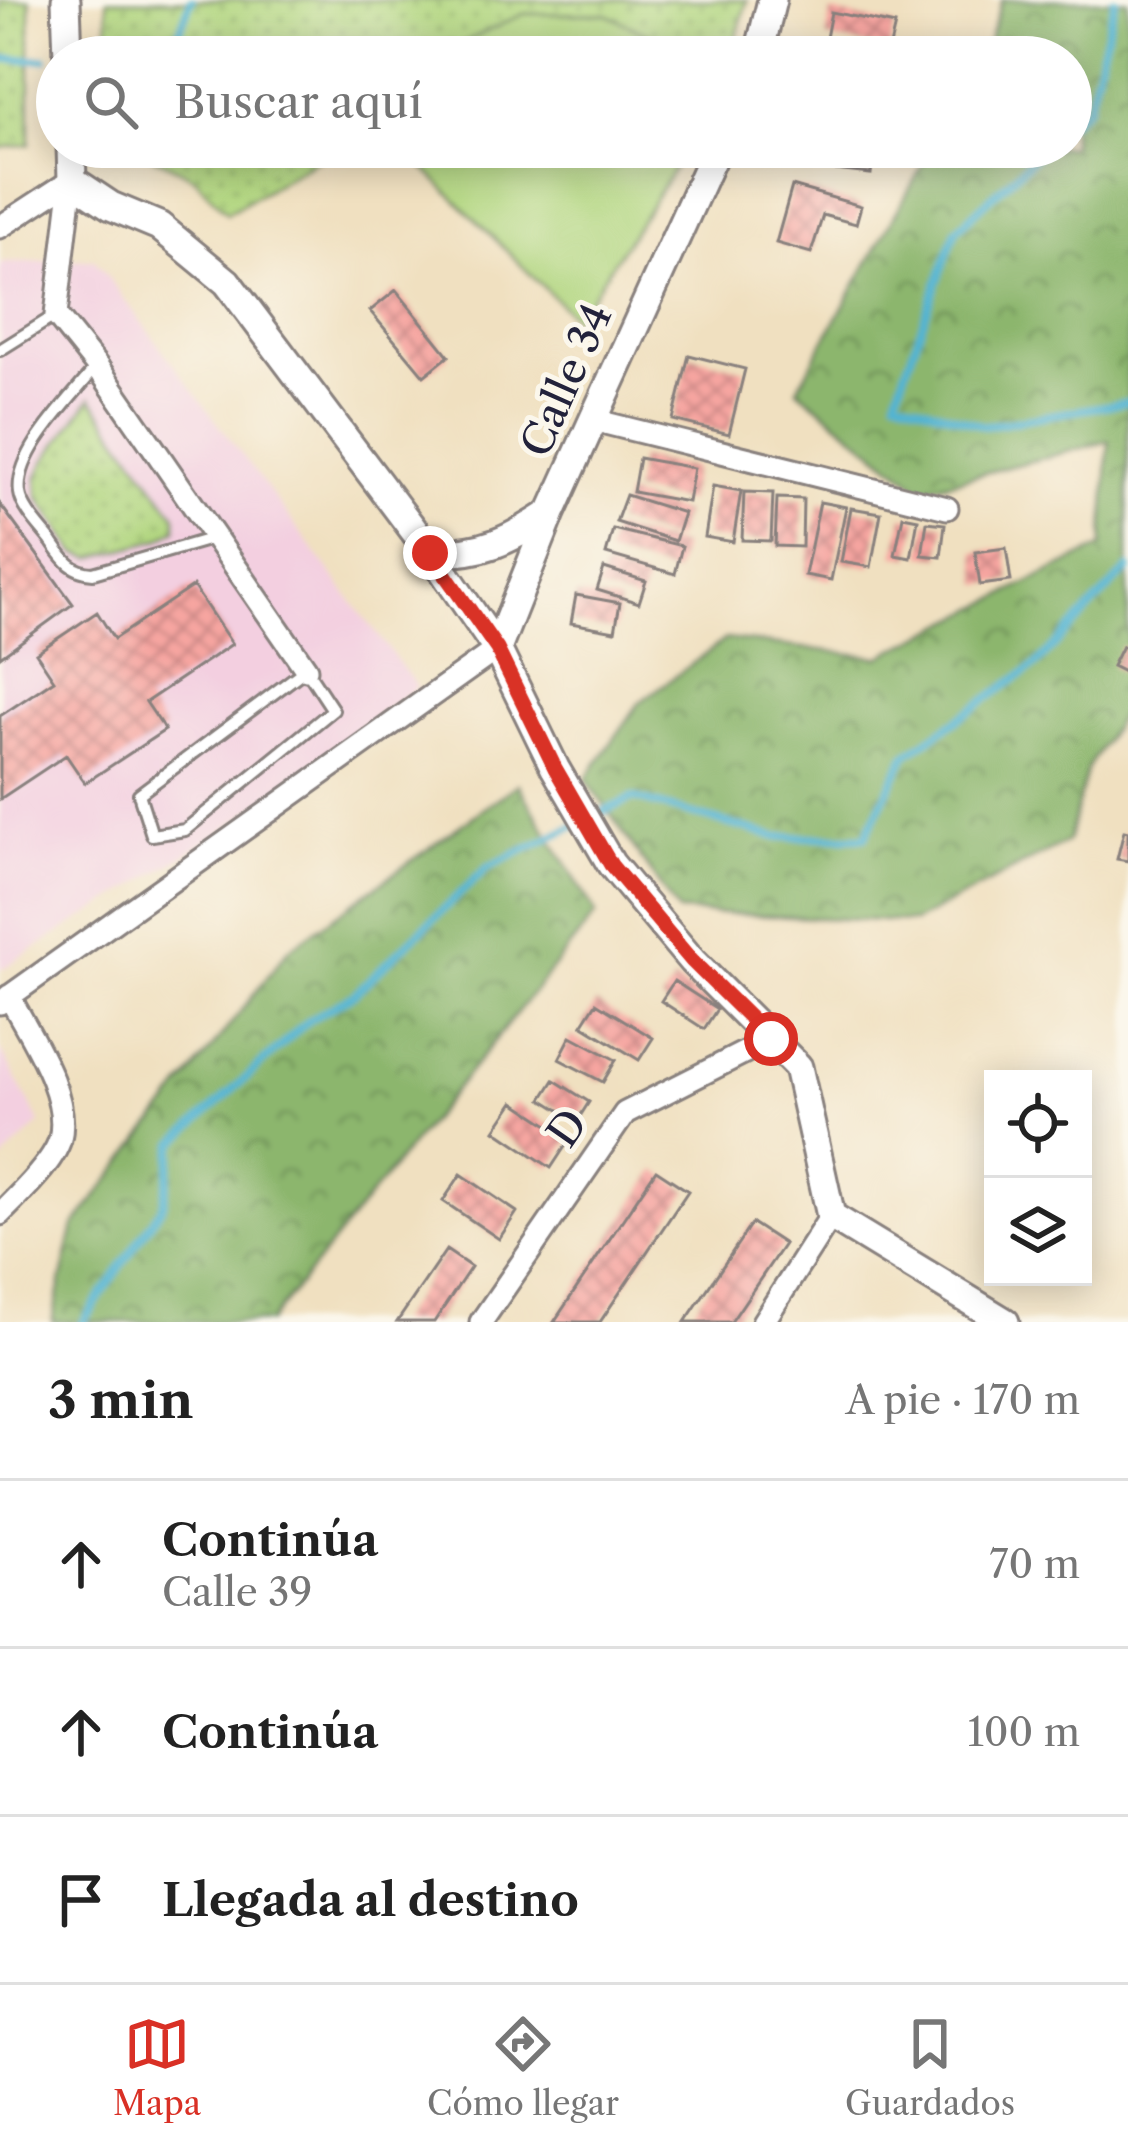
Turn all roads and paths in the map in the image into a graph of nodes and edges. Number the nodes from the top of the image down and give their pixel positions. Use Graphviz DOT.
graph roads {
  1 [pos="66,0"];
  2 [pos="772,0"];
  3 [pos="67,36"];
  4 [pos="763,36"];
  5 [pos="71,168"];
  6 [pos="707,168"];
  7 [pos="71,181"];
  8 [pos="0,227"];
  9 [pos="56,315"];
  10 [pos="0,350"];
  11 [pos="98,366"];
  12 [pos="593,420"];
  13 [pos="947,508"];
  14 [pos="551,513"];
  15 [pos="218,537"];
  16 [pos="430,553"];
  17 [pos="497,649"];
  18 [pos="306,669"];
  19 [pos="4,999"];
  20 [pos="771,1039"];
  21 [pos="0,1214"];
  22 [pos="831,1216"];
  23 [pos="481,1322"];
  24 [pos="763,1322"];
  25 [pos="1005,1322"];
  1 -- 3 [label="street"];
  2 -- 4 [label="street"];
  5 -- 7 [label="street"];
  6 -- 12 [label="street, Calle 34"];
  7 -- 8 [label="street"];
  7 -- 9 [label="street"];
  7 -- 16 [label="street"];
  9 -- 10 [label="lane"];
  9 -- 11 [label="street"];
  11 -- 15 [label="street"];
  11 -- 15 [label="lane"];
  12 -- 13 [label="street"];
  12 -- 14 [label="street, Calle 34"];
  14 -- 16 [label="street"];
  14 -- 17 [label="street, Calle 34"];
  15 -- 18 [label="street"];
  16 -- 17 [label="street"];
  17 -- 19 [label="street"];
  17 -- 20 [label="street"];
  18 -- 18 [label="lane"];
  19 -- 21 [label="street"];
  20 -- 22 [label="street"];
  20 -- 23 [label="street, D"];
  22 -- 24 [label="street"];
  22 -- 25 [label="street"];
}
